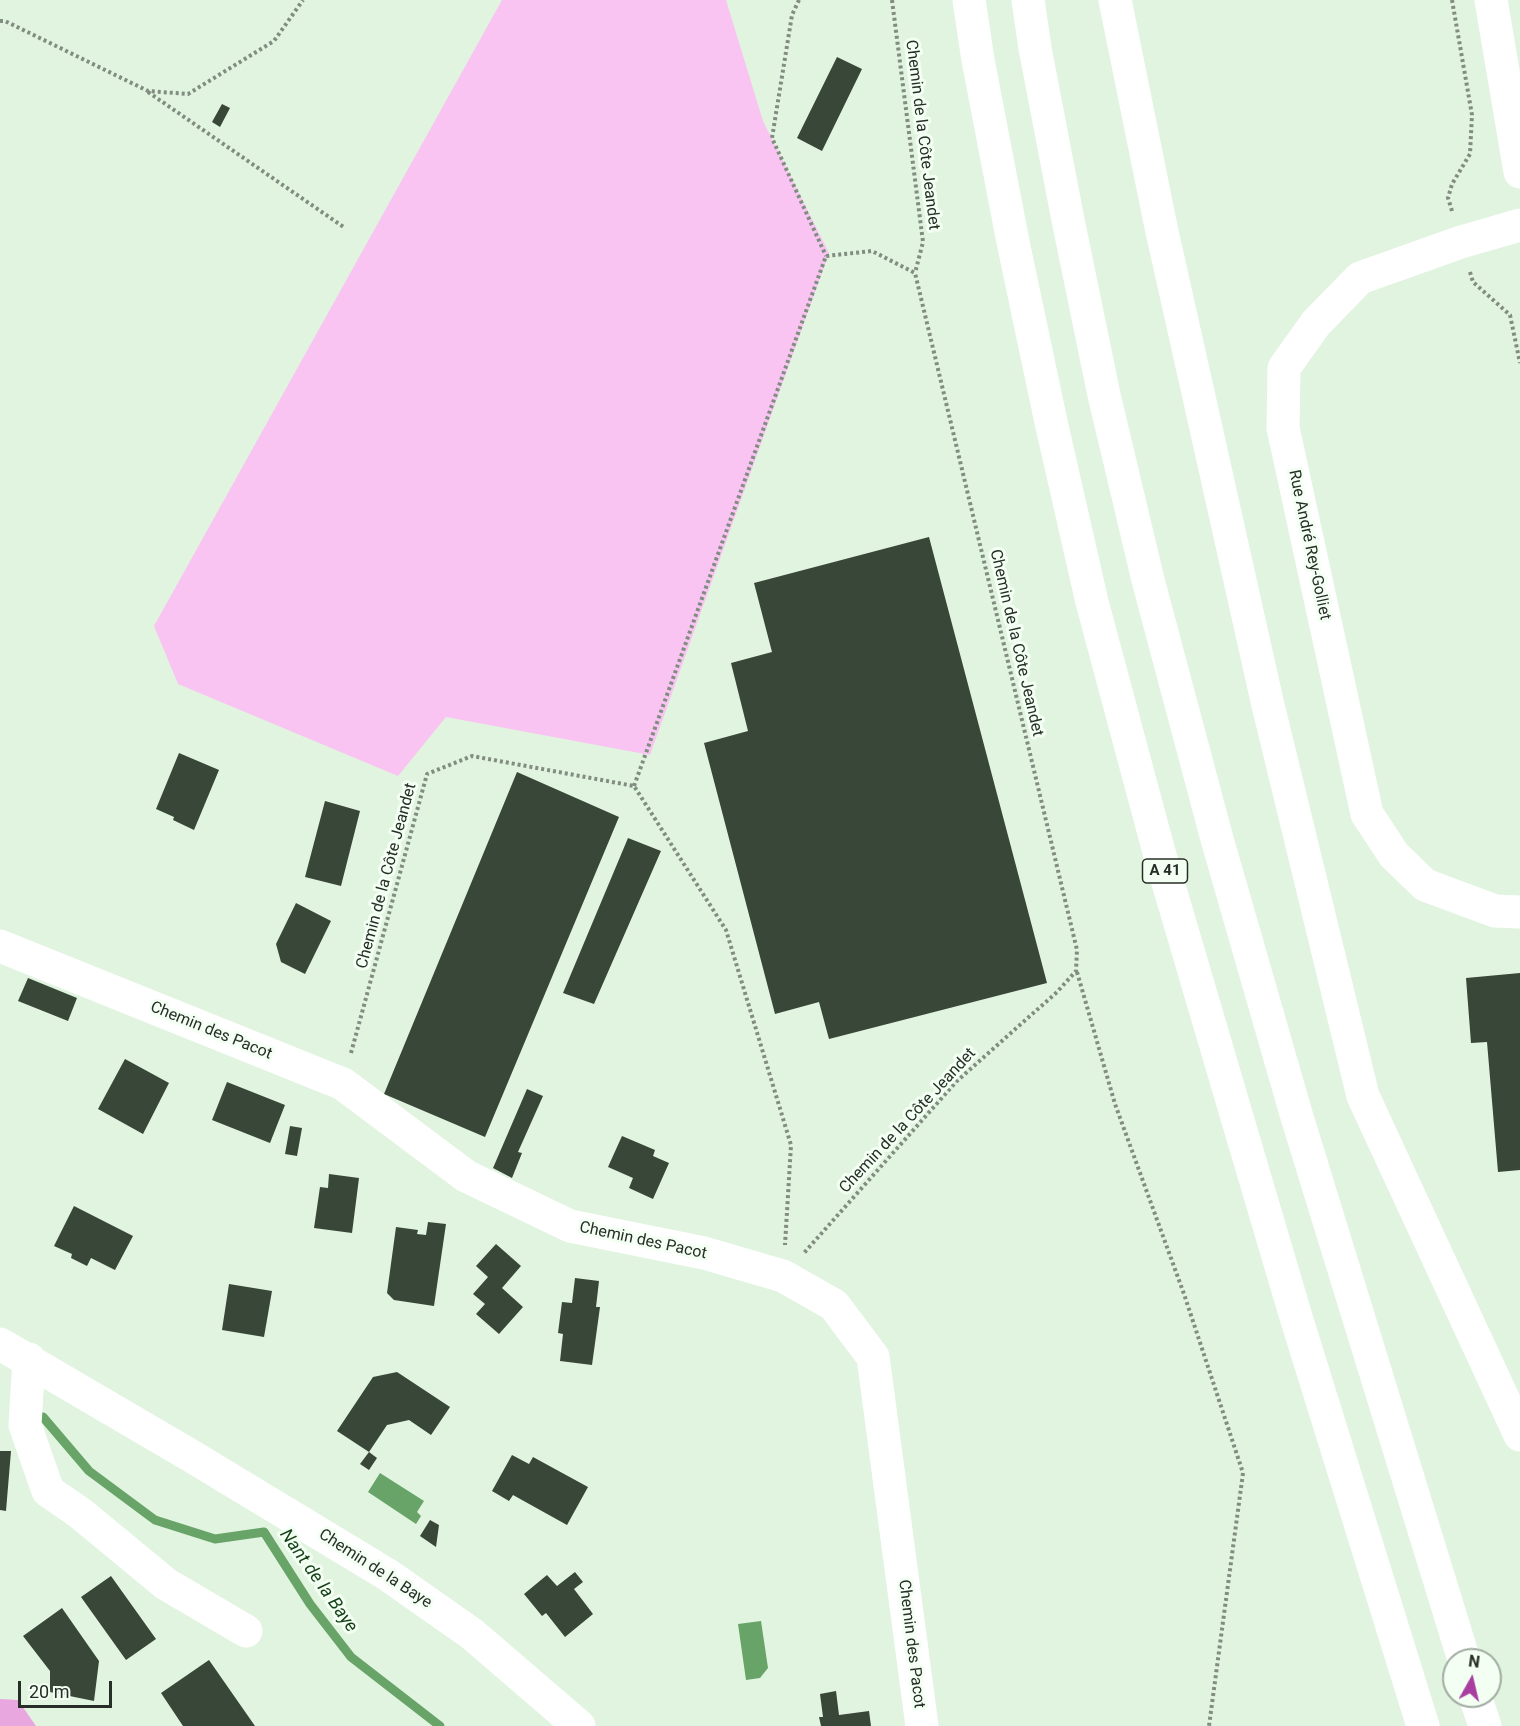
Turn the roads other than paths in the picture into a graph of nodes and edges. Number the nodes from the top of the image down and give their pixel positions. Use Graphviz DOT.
graph roads {
  1 [pos="969,0"];
  2 [pos="1028,0"];
  3 [pos="1115,0"];
  4 [pos="1491,0"];
  5 [pos="1520,172"];
  6 [pos="1520,225"];
  7 [pos="1520,912"];
  8 [pos="0,946"];
  9 [pos="0,1344"];
  10 [pos="28,1359"];
  11 [pos="1520,1435"];
  12 [pos="246,1631"];
  13 [pos="1460,1648"];
  14 [pos="1479,1708"];
  15 [pos="579,1726"];
  16 [pos="922,1726"];
  17 [pos="1423,1726"];
  18 [pos="1485,1726"];
  1 -- 17 [label="main road, A 41"];
  2 -- 13 [label="main road"];
  3 -- 11 [label="main road"];
  4 -- 5 [label="main road"];
  6 -- 7 [label="main road, Rue André Rey-Golliet"];
  8 -- 16 [label="main road, Chemin des Pacot"];
  9 -- 10 [label="main road, Chemin de la Baye"];
  10 -- 12 [label="main road"];
  10 -- 15 [label="main road, Chemin de la Baye"];
  14 -- 18 [label="main road"];
}
